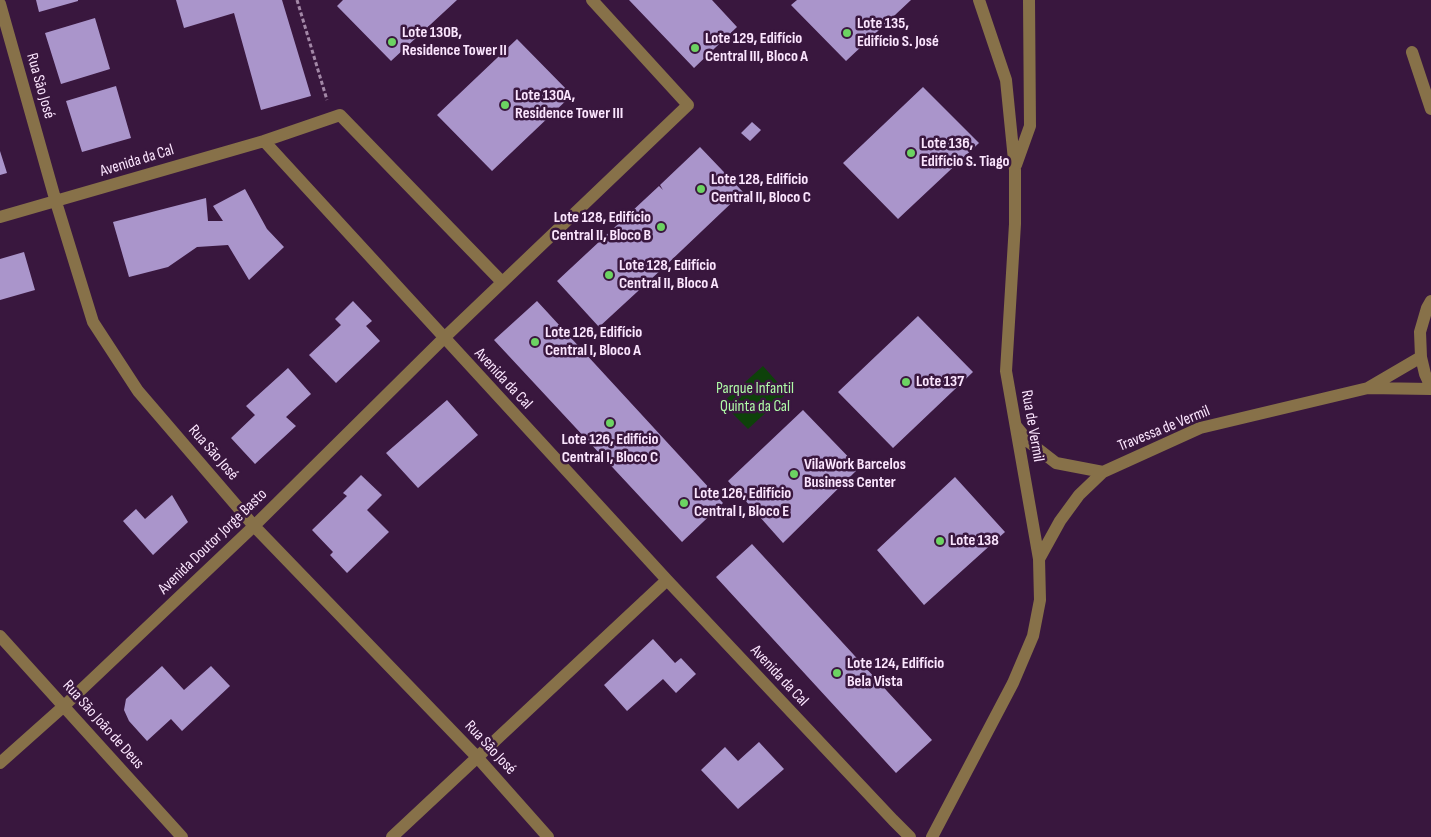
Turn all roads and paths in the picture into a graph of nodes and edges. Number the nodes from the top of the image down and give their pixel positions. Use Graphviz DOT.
graph roads {
  1 [pos="297,0"];
  2 [pos="592,0"];
  3 [pos="980,0"];
  4 [pos="1030,1"];
  5 [pos="0,4"];
  6 [pos="1412,52"];
  7 [pos="1431,109"];
  8 [pos="332,117"];
  9 [pos="264,141"];
  10 [pos="1015,170"];
  11 [pos="56,202"];
  12 [pos="0,218"];
  13 [pos="502,282"];
  14 [pos="1431,301"];
  15 [pos="444,338"];
  16 [pos="1420,357"];
  17 [pos="1368,388"];
  18 [pos="1431,388"];
  19 [pos="1015,425"];
  20 [pos="1103,472"];
  21 [pos="254,526"];
  22 [pos="1039,559"];
  23 [pos="667,580"];
  24 [pos="0,636"];
  25 [pos="64,706"];
  26 [pos="477,758"];
  27 [pos="0,763"];
  28 [pos="182,837"];
  29 [pos="392,837"];
  30 [pos="548,837"];
  31 [pos="910,837"];
  32 [pos="932,837"];
  1 -- 8 [label="path"];
  2 -- 13 [label="street, Avenida Doutor Jorge Basto"];
  3 -- 10 [label="street, Rua de Vermil"];
  4 -- 10 [label="street"];
  5 -- 11 [label="street, Rua São José"];
  6 -- 7 [label="street"];
  8 -- 9 [label="street"];
  8 -- 13 [label="street"];
  9 -- 11 [label="street, Avenida da Cal"];
  9 -- 15 [label="street, Avenida da Cal"];
  10 -- 19 [label="street, Rua de Vermil"];
  11 -- 12 [label="street, Avenida da Cal"];
  11 -- 21 [label="street, Rua São José"];
  13 -- 15 [label="street, Avenida Doutor Jorge Basto"];
  14 -- 16 [label="street"];
  15 -- 21 [label="street, Avenida Doutor Jorge Basto"];
  15 -- 23 [label="street, Avenida da Cal"];
  16 -- 17 [label="street"];
  16 -- 18 [label="street"];
  17 -- 18 [label="street"];
  17 -- 20 [label="street, Travessa de Vermil"];
  19 -- 20 [label="street"];
  19 -- 22 [label="street, Rua de Vermil"];
  20 -- 22 [label="street, Travessa de Vermil"];
  21 -- 25 [label="street, Avenida Doutor Jorge Basto"];
  21 -- 26 [label="street, Rua São José"];
  22 -- 32 [label="street, Rua de Vermil"];
  23 -- 26 [label="street"];
  23 -- 31 [label="street, Avenida da Cal"];
  24 -- 25 [label="street, Rua São João de Deus"];
  25 -- 27 [label="street, Avenida Doutor Jorge Basto"];
  25 -- 28 [label="street, Rua São João de Deus"];
  26 -- 29 [label="street"];
  26 -- 30 [label="street, Rua São José"];
}
